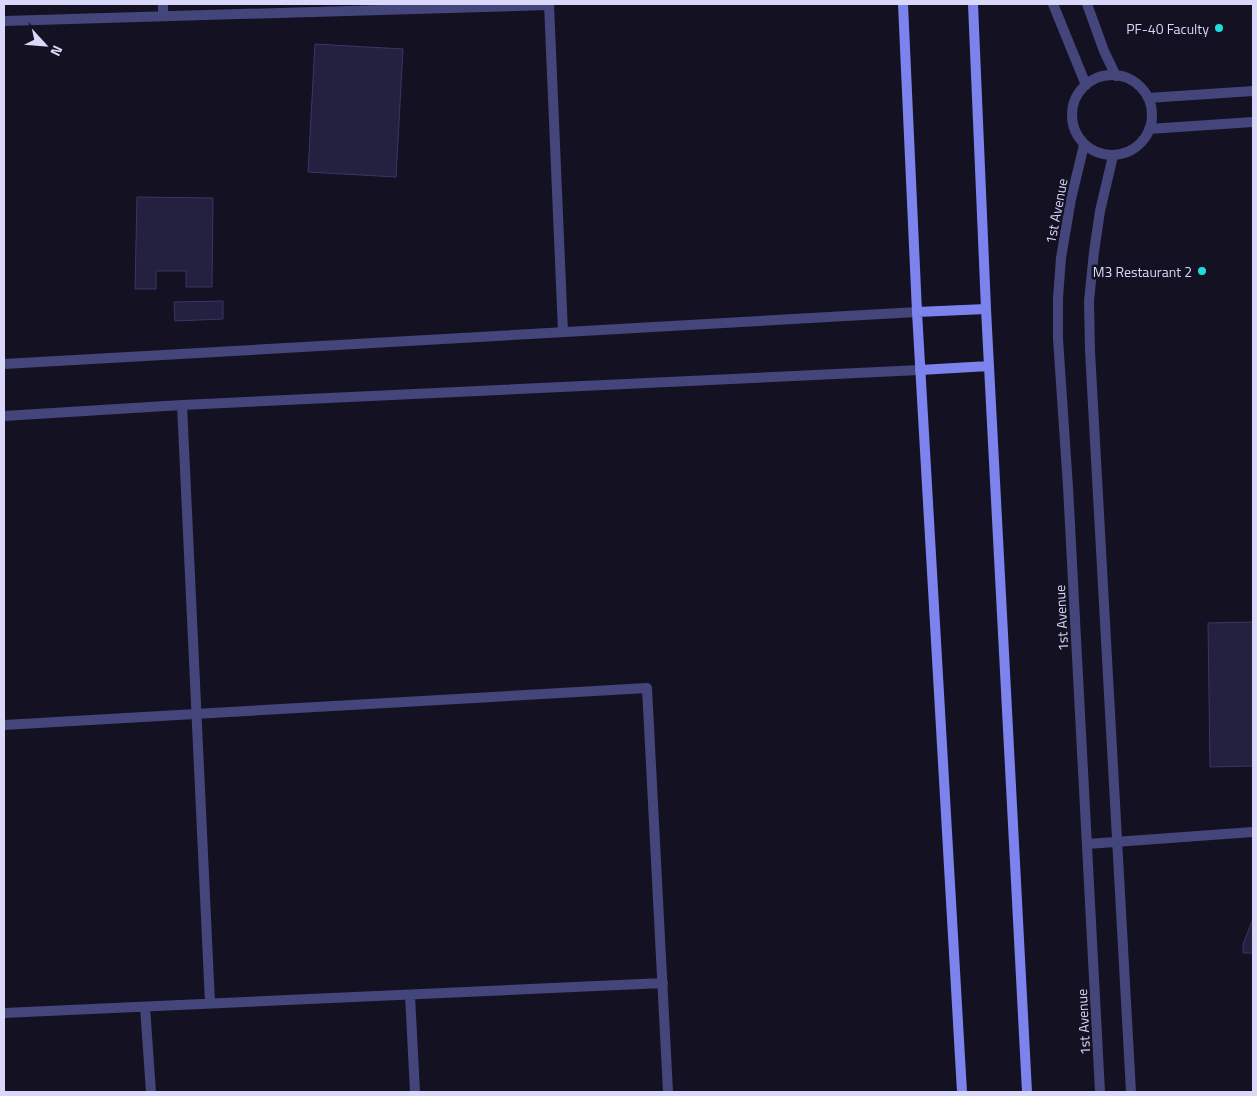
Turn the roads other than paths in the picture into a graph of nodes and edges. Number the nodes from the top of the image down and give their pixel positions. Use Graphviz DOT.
graph roads {
  1 [pos="163,4"];
  2 [pos="903,4"];
  3 [pos="973,4"];
  4 [pos="1053,4"];
  5 [pos="1087,4"];
  6 [pos="549,5"];
  7 [pos="402,7"];
  8 [pos="163,16"];
  9 [pos="4,21"];
  10 [pos="1116,76"];
  11 [pos="1086,85"];
  12 [pos="1253,91"];
  13 [pos="1148,98"];
  14 [pos="1253,122"];
  15 [pos="1149,129"];
  16 [pos="1084,145"];
  17 [pos="1113,156"];
  18 [pos="986,309"];
  19 [pos="917,312"];
  20 [pos="563,332"];
  21 [pos="4,364"];
  22 [pos="990,366"];
  23 [pos="920,370"];
  24 [pos="182,405"];
  25 [pos="4,416"];
  26 [pos="196,714"];
  27 [pos="4,725"];
  28 [pos="1253,832"];
  29 [pos="1118,841"];
  30 [pos="1087,844"];
  31 [pos="662,983"];
  32 [pos="410,995"];
  33 [pos="210,1003"];
  34 [pos="145,1006"];
  35 [pos="4,1013"];
  36 [pos="151,1092"];
  37 [pos="415,1092"];
  38 [pos="668,1092"];
  39 [pos="962,1092"];
  40 [pos="1027,1092"];
  41 [pos="1100,1092"];
  42 [pos="1131,1092"];
  1 -- 8 [label="street"];
  2 -- 19 [label="main road"];
  3 -- 18 [label="main road"];
  4 -- 11 [label="street"];
  5 -- 10 [label="street"];
  6 -- 7 [label="street"];
  6 -- 20 [label="street"];
  7 -- 8 [label="street"];
  8 -- 9 [label="street"];
  10 -- 11 [label="street"];
  10 -- 13 [label="street"];
  11 -- 16 [label="street"];
  12 -- 13 [label="street"];
  13 -- 15 [label="street"];
  14 -- 15 [label="street"];
  15 -- 17 [label="street"];
  16 -- 17 [label="street"];
  16 -- 30 [label="street, 1st Avenue"];
  17 -- 29 [label="street"];
  18 -- 19 [label="main road"];
  18 -- 22 [label="main road"];
  19 -- 20 [label="street"];
  19 -- 23 [label="main road"];
  20 -- 21 [label="street"];
  22 -- 23 [label="main road"];
  22 -- 40 [label="main road"];
  23 -- 24 [label="street"];
  23 -- 39 [label="main road"];
  24 -- 25 [label="street"];
  24 -- 26 [label="street"];
  26 -- 27 [label="street"];
  26 -- 31 [label="street"];
  26 -- 33 [label="street"];
  28 -- 29 [label="street"];
  29 -- 30 [label="street"];
  29 -- 42 [label="street"];
  30 -- 41 [label="street, 1st Avenue"];
  31 -- 32 [label="street"];
  31 -- 38 [label="street"];
  32 -- 33 [label="street"];
  32 -- 37 [label="street"];
  33 -- 34 [label="street"];
  34 -- 35 [label="street"];
  34 -- 36 [label="street"];
}
